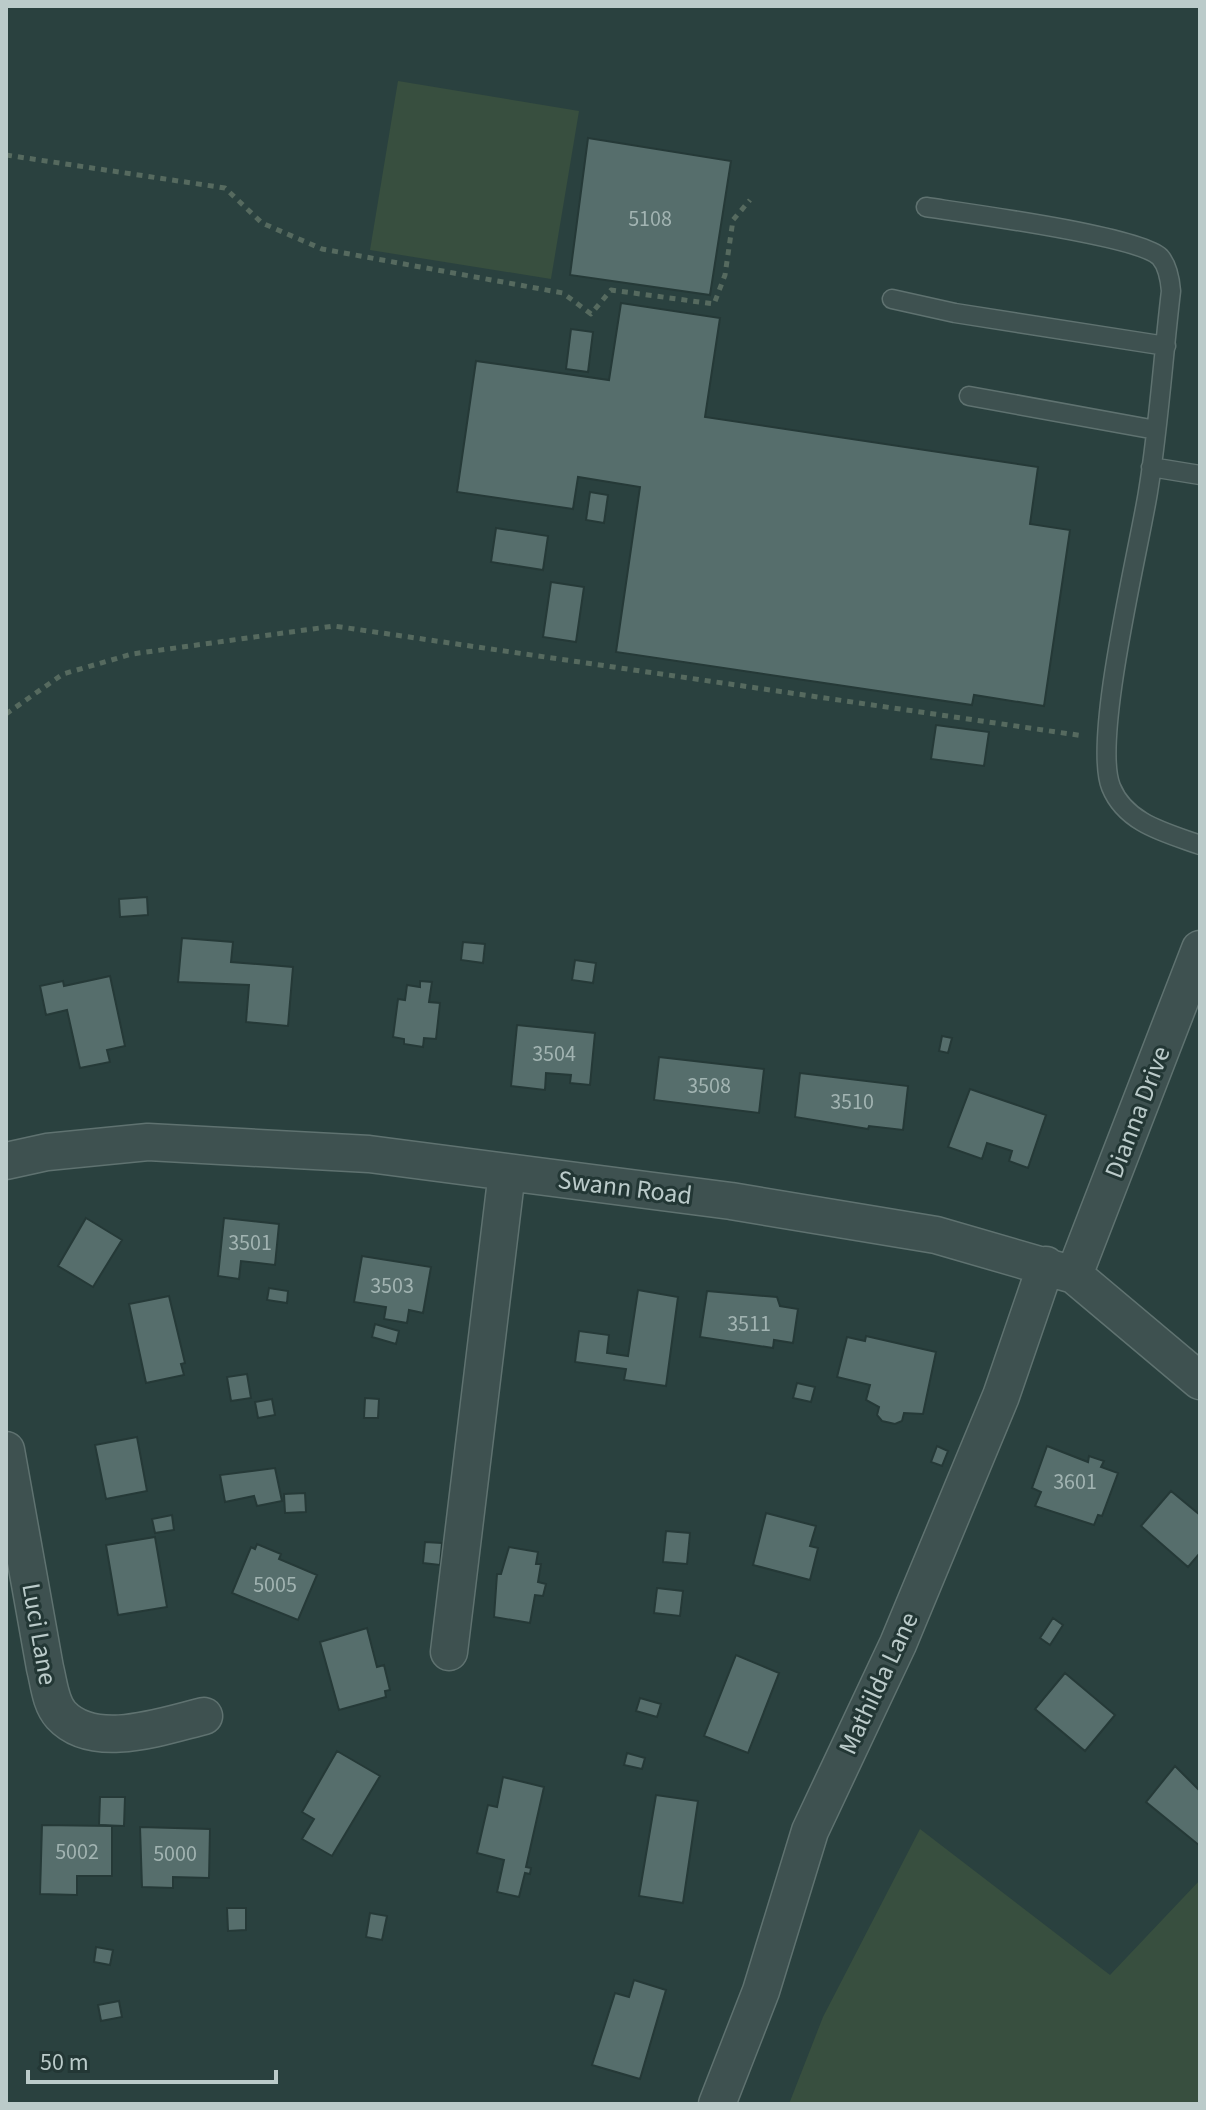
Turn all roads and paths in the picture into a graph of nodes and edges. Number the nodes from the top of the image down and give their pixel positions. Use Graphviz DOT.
graph roads {
  1 [pos="6,155"];
  2 [pos="750,200"];
  3 [pos="926,207"];
  4 [pos="892,299"];
  5 [pos="1166,346"];
  6 [pos="969,396"];
  7 [pos="1156,430"];
  8 [pos="1151,467"];
  9 [pos="1200,475"];
  10 [pos="6,714"];
  11 [pos="1109,739"];
  12 [pos="1200,845"];
  13 [pos="1200,949"];
  14 [pos="6,1161"];
  15 [pos="507,1172"];
  16 [pos="1060,1270"];
  17 [pos="1200,1381"];
  18 [pos="6,1450"];
  19 [pos="449,1652"];
  20 [pos="204,1716"];
  21 [pos="717,2104"];
  1 -- 2 [label="path"];
  3 -- 5 [label="lane"];
  4 -- 5 [label="lane"];
  5 -- 7 [label="lane"];
  6 -- 7 [label="lane"];
  7 -- 8 [label="lane"];
  8 -- 9 [label="lane"];
  8 -- 11 [label="lane"];
  10 -- 11 [label="path"];
  11 -- 12 [label="lane"];
  13 -- 16 [label="street, Dianna Drive"];
  14 -- 15 [label="street, Swann Road"];
  15 -- 16 [label="street, Swann Road"];
  15 -- 19 [label="street"];
  16 -- 17 [label="street, Swann Road"];
  16 -- 21 [label="street, Mathilda Lane"];
  18 -- 20 [label="street, Luci Lane"];
}
